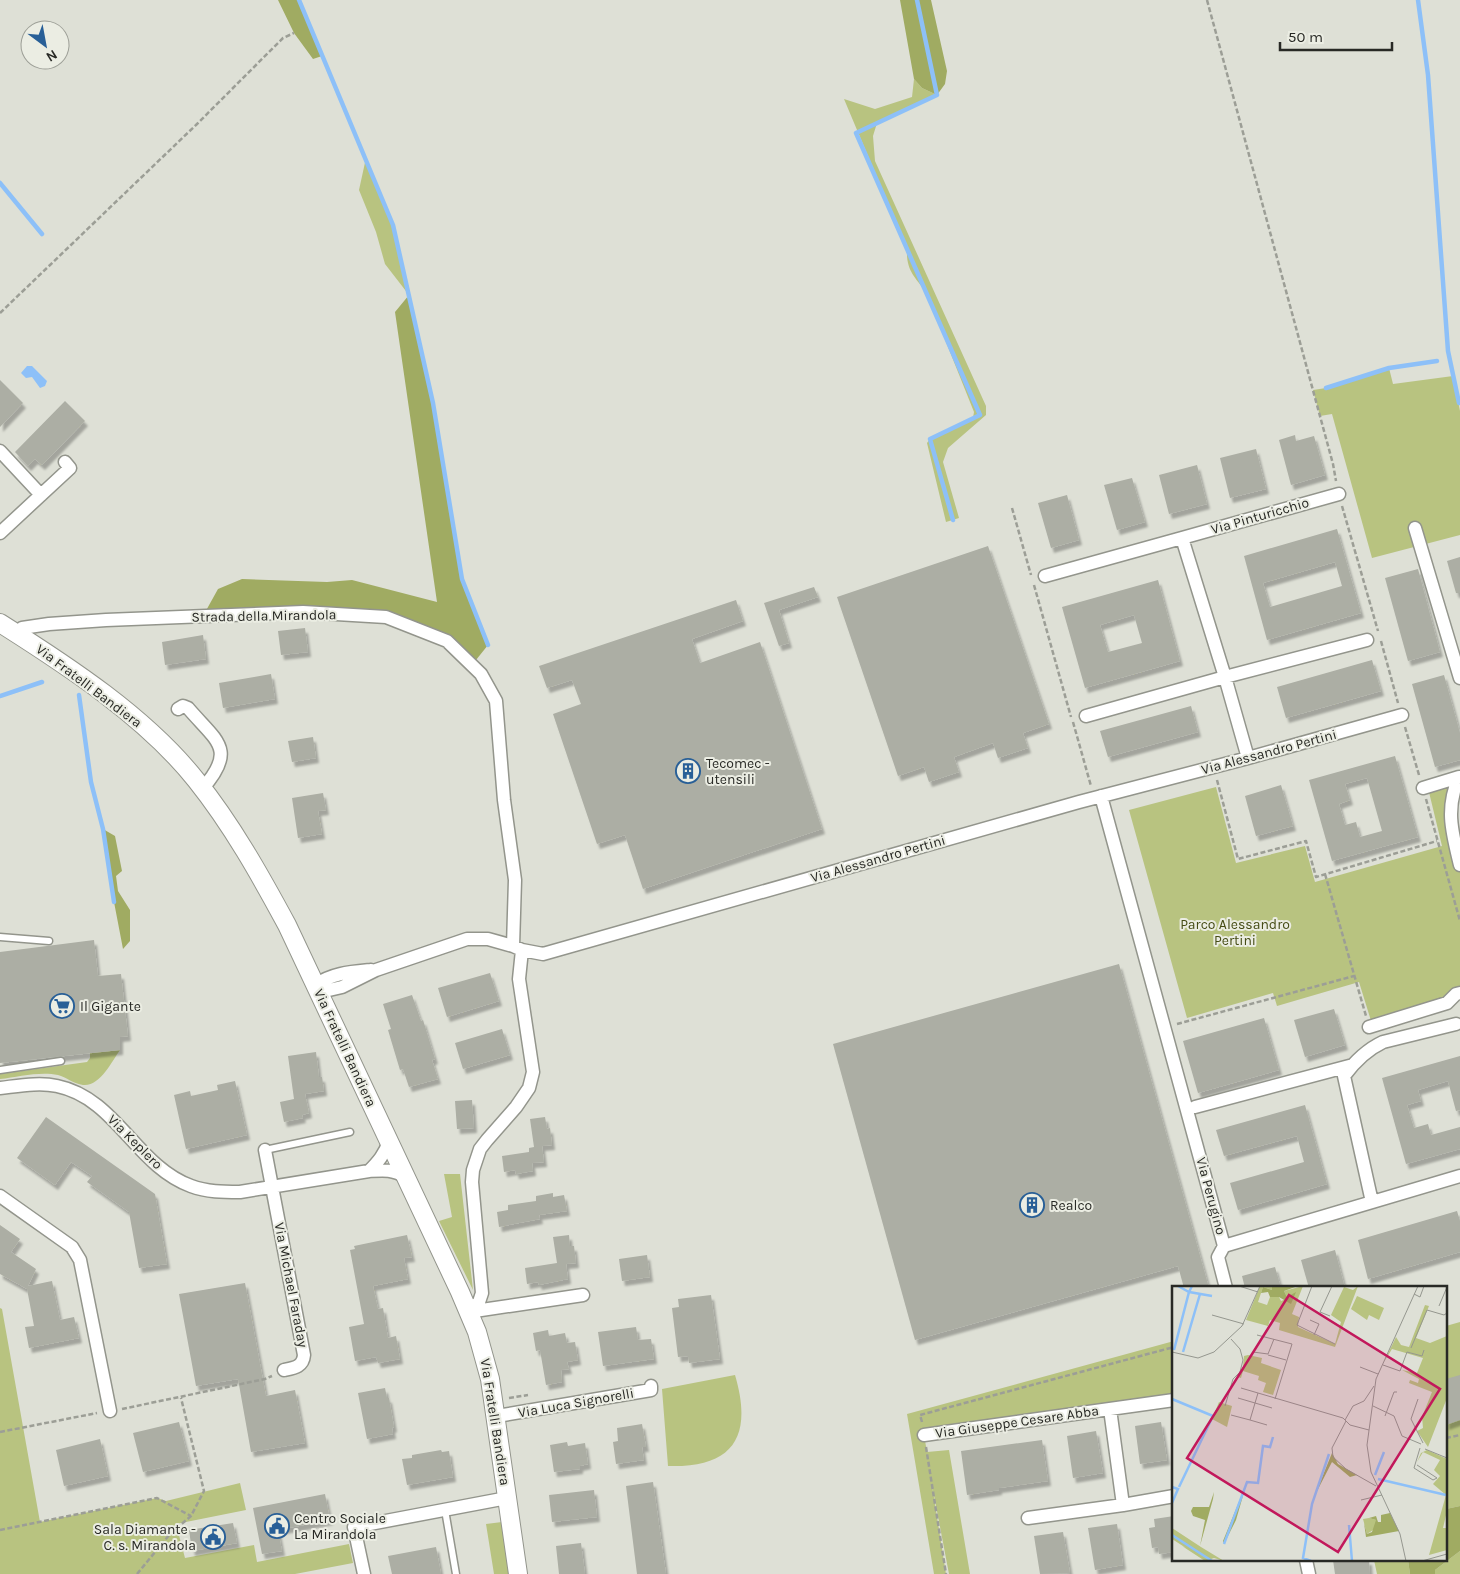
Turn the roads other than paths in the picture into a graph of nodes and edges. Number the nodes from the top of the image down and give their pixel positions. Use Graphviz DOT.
graph roads {
  1 [pos="0,451"];
  2 [pos="65,462"];
  3 [pos="1339,494"];
  4 [pos="41,495"];
  5 [pos="1415,528"];
  6 [pos="0,533"];
  7 [pos="1182,538"];
  8 [pos="1046,576"];
  9 [pos="0,623"];
  10 [pos="22,628"];
  11 [pos="1367,640"];
  12 [pos="1225,677"];
  13 [pos="1460,678"];
  14 [pos="178,709"];
  15 [pos="1402,715"];
  16 [pos="1086,716"];
  17 [pos="1248,758"];
  18 [pos="1422,788"];
  19 [pos="202,789"];
  20 [pos="1098,797"];
  21 [pos="1460,828"];
  22 [pos="1460,832"];
  23 [pos="1460,865"];
  24 [pos="0,937"];
  25 [pos="49,941"];
  26 [pos="517,948"];
  27 [pos="315,984"];
  28 [pos="1460,993"];
  29 [pos="1456,1024"];
  30 [pos="1369,1027"];
  31 [pos="61,1061"];
  32 [pos="1353,1065"];
  33 [pos="0,1070"];
  34 [pos="0,1088"];
  35 [pos="1195,1107"];
  36 [pos="350,1132"];
  37 [pos="389,1141"];
  38 [pos="265,1150"];
  39 [pos="369,1171"];
  40 [pos="1460,1176"];
  41 [pos="406,1177"];
  42 [pos="273,1188"];
  43 [pos="0,1196"];
  44 [pos="1372,1202"];
  45 [pos="1224,1246"];
  46 [pos="1226,1286"];
  47 [pos="583,1296"];
  48 [pos="468,1312"];
  49 [pos="284,1370"];
  50 [pos="651,1386"];
  51 [pos="1172,1400"];
  52 [pos="1110,1409"];
  53 [pos="110,1411"];
  54 [pos="497,1416"];
  55 [pos="924,1435"];
  56 [pos="1172,1496"];
  57 [pos="507,1498"];
  58 [pos="1123,1504"];
  59 [pos="445,1510"];
  60 [pos="1028,1518"];
  61 [pos="364,1574"];
  62 [pos="456,1574"];
  63 [pos="518,1574"];
  1 -- 4 [label="street"];
  2 -- 4 [label="street"];
  3 -- 7 [label="street, Via Pinturicchio"];
  4 -- 6 [label="street"];
  5 -- 13 [label="street"];
  7 -- 8 [label="street, Via Pinturicchio"];
  7 -- 12 [label="street"];
  9 -- 19 [label="street, Via Fratelli Bandiera"];
  10 -- 26 [label="street, Strada della Mirandola"];
  11 -- 12 [label="street"];
  12 -- 16 [label="street"];
  12 -- 17 [label="street"];
  14 -- 19 [label="street"];
  15 -- 17 [label="street, Via Alessandro Pertini"];
  17 -- 20 [label="street, Via Alessandro Pertini"];
  18 -- 23 [label="street"];
  19 -- 27 [label="street, Via Fratelli Bandiera"];
  20 -- 26 [label="street, Via Alessandro Pertini"];
  20 -- 45 [label="street, Via Perugino"];
  21 -- 22 [label="street"];
  24 -- 25 [label="lane"];
  26 -- 27 [label="street, Via Alessandro Pertini"];
  26 -- 48 [label="street, Strada della Mirandola"];
  27 -- 37 [label="street, Via Fratelli Bandiera"];
  28 -- 30 [label="street"];
  29 -- 32 [label="street"];
  31 -- 33 [label="lane"];
  32 -- 35 [label="street"];
  32 -- 44 [label="street"];
  34 -- 42 [label="street, Via Keplero"];
  36 -- 38 [label="lane"];
  37 -- 39 [label="street"];
  37 -- 41 [label="street, Via Fratelli Bandiera"];
  38 -- 42 [label="street"];
  39 -- 41 [label="street, Via Keplero"];
  39 -- 42 [label="street, Via Keplero"];
  40 -- 44 [label="street, Via Perugino"];
  41 -- 48 [label="street, Via Fratelli Bandiera"];
  42 -- 49 [label="street, Via Michael Faraday"];
  43 -- 53 [label="street"];
  44 -- 45 [label="street, Via Perugino"];
  45 -- 46 [label="street"];
  47 -- 48 [label="street"];
  48 -- 54 [label="street, Via Fratelli Bandiera"];
  50 -- 54 [label="street, Via Luca Signorelli"];
  51 -- 52 [label="street, Via Giuseppe Cesare Abba"];
  52 -- 55 [label="street, Via Giuseppe Cesare Abba"];
  52 -- 58 [label="street, Via Giuseppe Cesare Abba"];
  54 -- 57 [label="street, Via Fratelli Bandiera"];
  56 -- 58 [label="street"];
  57 -- 59 [label="street"];
  57 -- 63 [label="street, Via Fratelli Bandiera"];
  58 -- 60 [label="street"];
  59 -- 61 [label="street"];
  59 -- 62 [label="lane"];
}
